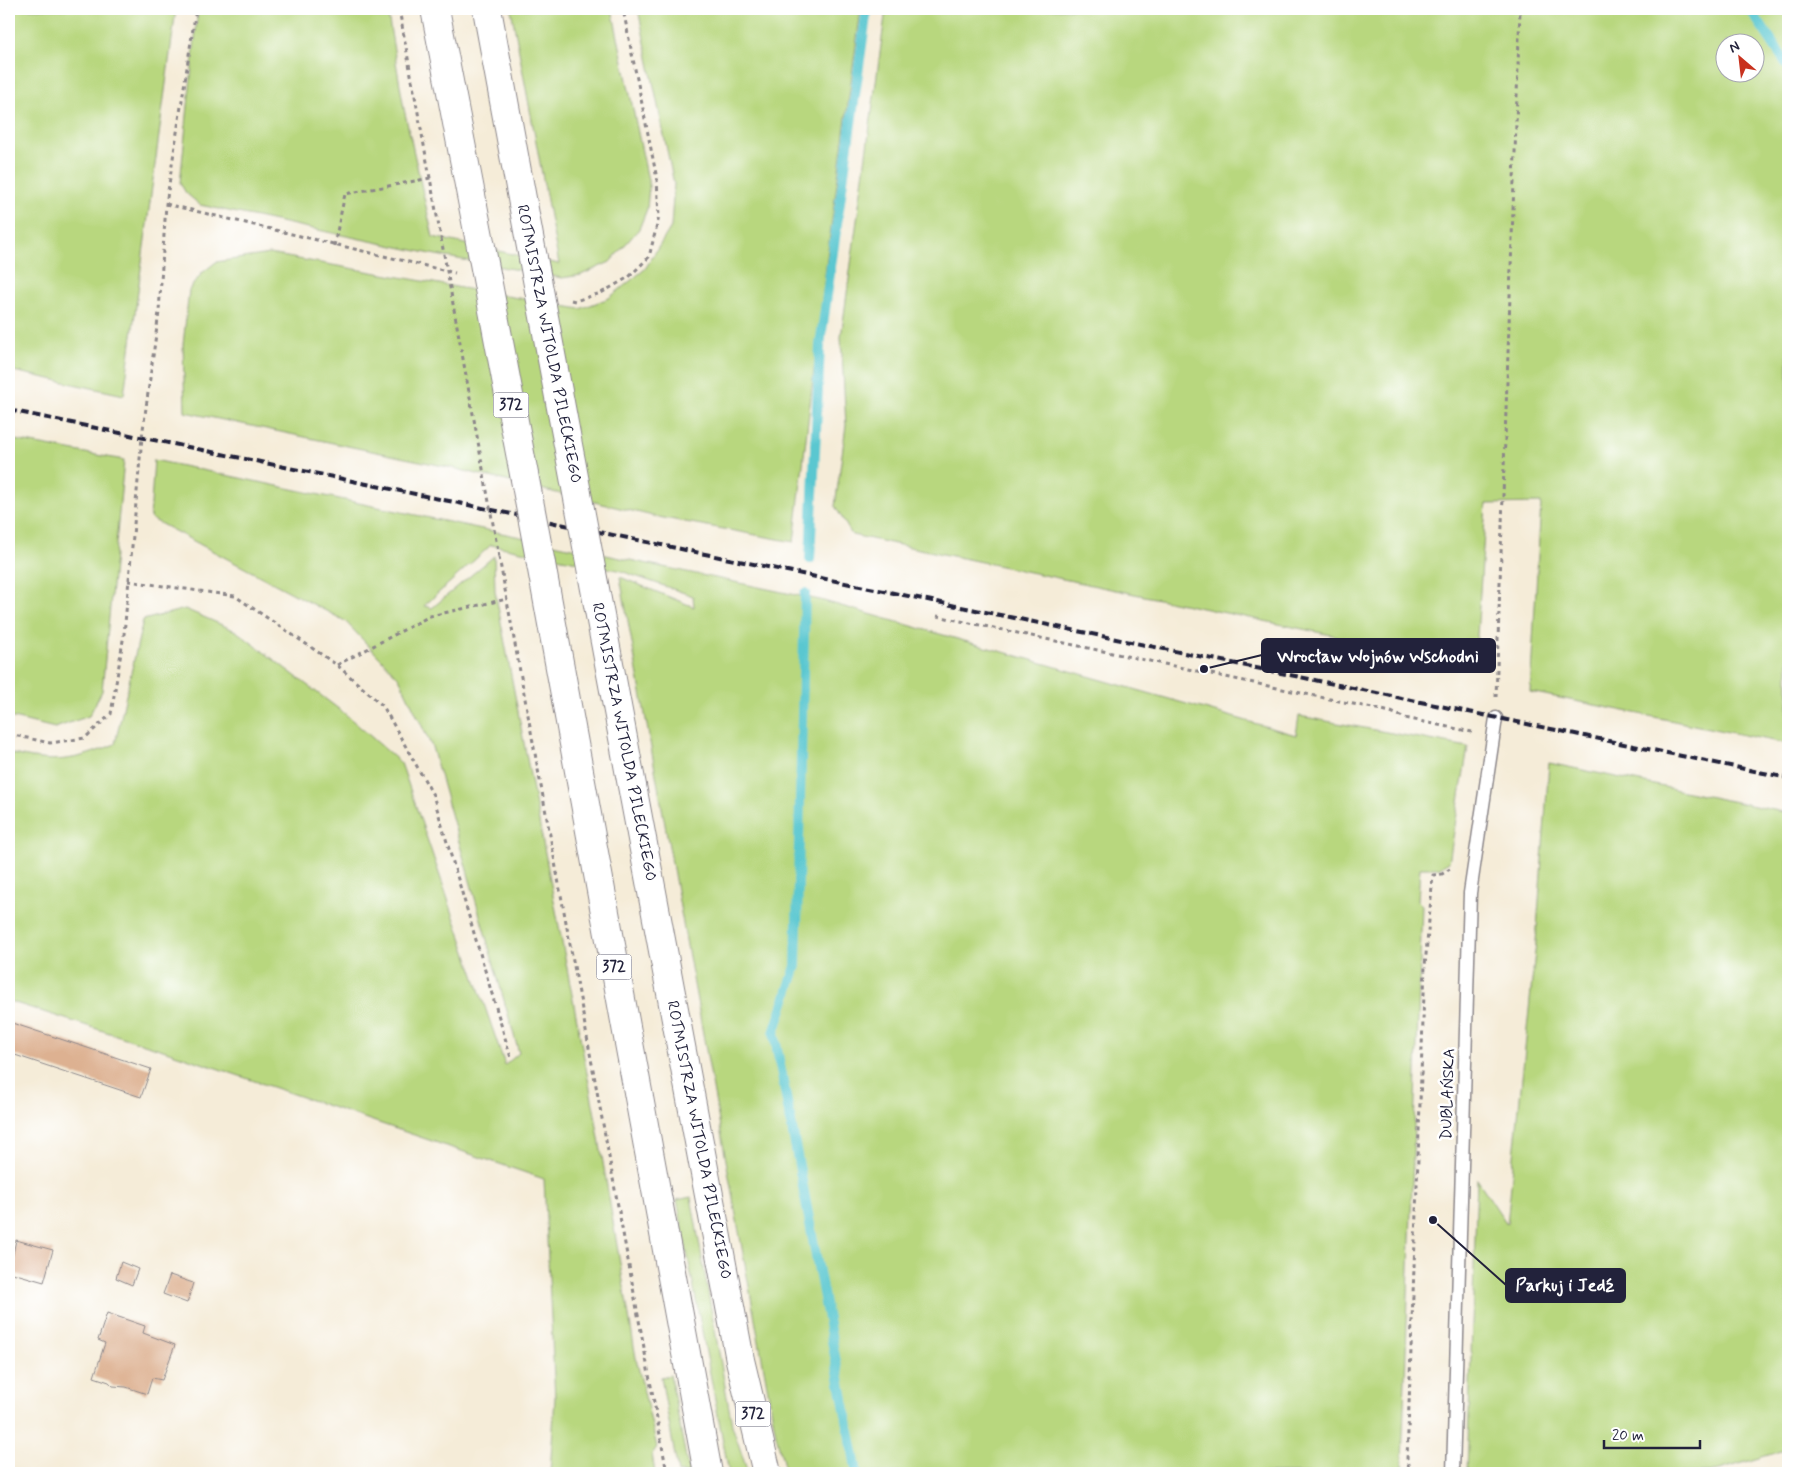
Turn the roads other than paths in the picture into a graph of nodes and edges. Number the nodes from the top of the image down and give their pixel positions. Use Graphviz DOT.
graph roads {
  1 [pos="435,9"];
  2 [pos="487,9"];
  3 [pos="1496,718"];
  4 [pos="708,1473"];
  5 [pos="767,1473"];
  6 [pos="1453,1473"];
  1 -- 4 [label="main road, 372, bridge"];
  2 -- 5 [label="main road, ROTMISTRZA WITOLDA PILECKIEGO / 372, bridge"];
  3 -- 6 [label="lane, DUBLAŃSKA"];
}
